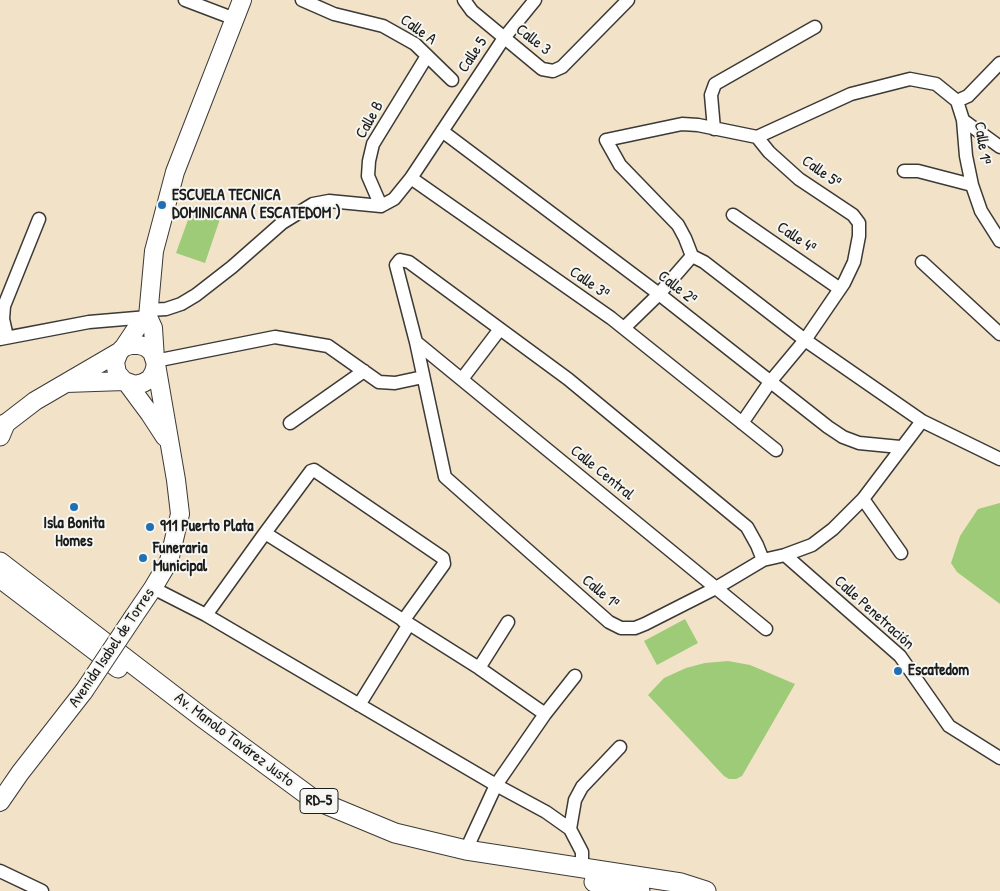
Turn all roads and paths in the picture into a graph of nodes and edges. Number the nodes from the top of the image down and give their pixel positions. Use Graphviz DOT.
graph roads {
  1 [pos="185,0"];
  2 [pos="242,0"];
  3 [pos="302,0"];
  4 [pos="464,0"];
  5 [pos="535,0"];
  6 [pos="628,0"];
  7 [pos="235,19"];
  8 [pos="815,27"];
  9 [pos="504,38"];
  10 [pos="427,56"];
  11 [pos="1000,63"];
  12 [pos="452,80"];
  13 [pos="957,101"];
  14 [pos="963,120"];
  15 [pos="714,129"];
  16 [pos="442,131"];
  17 [pos="757,137"];
  18 [pos="1000,147"];
  19 [pos="904,171"];
  20 [pos="411,178"];
  21 [pos="972,185"];
  22 [pos="381,206"];
  23 [pos="732,215"];
  24 [pos="39,219"];
  25 [pos="1000,241"];
  26 [pos="692,256"];
  27 [pos="922,262"];
  28 [pos="840,289"];
  29 [pos="659,294"];
  30 [pos="149,314"];
  31 [pos="624,328"];
  32 [pos="500,329"];
  33 [pos="1000,334"];
  34 [pos="3,338"];
  35 [pos="805,340"];
  36 [pos="416,342"];
  37 [pos="122,350"];
  38 [pos="155,362"];
  39 [pos="364,371"];
  40 [pos="423,377"];
  41 [pos="462,379"];
  42 [pos="125,382"];
  43 [pos="770,382"];
  44 [pos="66,383"];
  45 [pos="922,421"];
  46 [pos="290,423"];
  47 [pos="742,423"];
  48 [pos="2,429"];
  49 [pos="170,446"];
  50 [pos="900,447"];
  51 [pos="776,450"];
  52 [pos="1000,459"];
  53 [pos="863,499"];
  54 [pos="265,533"];
  55 [pos="901,553"];
  56 [pos="785,555"];
  57 [pos="763,560"];
  58 [pos="0,562"];
  59 [pos="0,578"];
  60 [pos="153,588"];
  61 [pos="716,588"];
  62 [pos="206,614"];
  63 [pos="508,622"];
  64 [pos="406,623"];
  65 [pos="766,630"];
  66 [pos="480,668"];
  67 [pos="575,676"];
  68 [pos="359,705"];
  69 [pos="546,714"];
  70 [pos="620,747"];
  71 [pos="1000,758"];
  72 [pos="0,773"];
  73 [pos="20,773"];
  74 [pos="496,786"];
  75 [pos="0,802"];
  76 [pos="570,829"];
  77 [pos="466,850"];
  78 [pos="582,868"];
  79 [pos="0,871"];
  80 [pos="42,891"];
  81 [pos="640,891"];
  82 [pos="706,891"];
  1 -- 7 [label="street"];
  2 -- 7 [label="street, Avenida Isabel de Torres"];
  3 -- 10 [label="street, Calle A"];
  4 -- 9 [label="street, Calle 3"];
  5 -- 9 [label="street, Calle 5"];
  6 -- 9 [label="street, Calle 3"];
  7 -- 30 [label="street, Avenida Isabel de Torres"];
  8 -- 15 [label="street"];
  9 -- 16 [label="street, Calle 5"];
  10 -- 12 [label="street, Calle A"];
  10 -- 22 [label="street, Calle B"];
  11 -- 13 [label="street"];
  13 -- 14 [label="street, Calle 1ª"];
  13 -- 17 [label="street"];
  14 -- 18 [label="street"];
  14 -- 21 [label="street, Calle 1ª"];
  15 -- 17 [label="street"];
  15 -- 26 [label="street"];
  16 -- 20 [label="street, Calle 5"];
  16 -- 29 [label="street, Calle 2ª"];
  17 -- 28 [label="street, Calle 5ª"];
  19 -- 21 [label="street"];
  20 -- 22 [label="street, Calle 5"];
  20 -- 31 [label="street, Calle 3ª"];
  21 -- 25 [label="street, Calle 1ª"];
  22 -- 30 [label="street"];
  23 -- 28 [label="street, Calle 4ª"];
  24 -- 34 [label="street"];
  26 -- 29 [label="street"];
  26 -- 35 [label="street"];
  27 -- 33 [label="street"];
  28 -- 35 [label="street"];
  29 -- 31 [label="street"];
  29 -- 43 [label="street, Calle 2ª"];
  30 -- 34 [label="street"];
  30 -- 37 [label="street"];
  30 -- 38 [label="street, Avenida Isabel de Torres"];
  31 -- 47 [label="street, Calle 3ª"];
  32 -- 36 [label="street, Calle 1ª"];
  32 -- 41 [label="street"];
  32 -- 57 [label="street"];
  35 -- 43 [label="street"];
  35 -- 45 [label="street"];
  36 -- 40 [label="street, Calle 1ª"];
  36 -- 41 [label="street, Calle Central"];
  37 -- 38 [label="street"];
  37 -- 42 [label="street"];
  37 -- 44 [label="street"];
  38 -- 39 [label="street"];
  38 -- 42 [label="street"];
  38 -- 49 [label="street, Avenida Isabel de Torres"];
  39 -- 40 [label="street"];
  39 -- 46 [label="street"];
  40 -- 61 [label="street, Calle 1ª"];
  41 -- 61 [label="street, Calle Central"];
  42 -- 44 [label="street"];
  42 -- 49 [label="street, Avenida Isabel de Torres"];
  43 -- 47 [label="street"];
  43 -- 50 [label="street, Calle 2ª"];
  44 -- 48 [label="street"];
  45 -- 50 [label="street, Calle 1ª"];
  45 -- 52 [label="street"];
  47 -- 51 [label="street, Calle 3ª"];
  49 -- 60 [label="street, Avenida Isabel de Torres"];
  50 -- 53 [label="street, Calle 1ª"];
  53 -- 55 [label="street"];
  53 -- 56 [label="street, Calle 1ª"];
  54 -- 62 [label="street"];
  54 -- 64 [label="street"];
  54 -- 64 [label="street"];
  56 -- 57 [label="street, Calle 1ª"];
  56 -- 71 [label="street, Calle Penetración"];
  57 -- 61 [label="street, Calle 1ª"];
  58 -- 77 [label="main road, Av. Manolo Tavárez Justo / RD-5"];
  59 -- 81 [label="main road, Av. Manolo Tavárez Justo / RD-5"];
  60 -- 62 [label="street"];
  60 -- 73 [label="street, Avenida Isabel de Torres, bridge"];
  61 -- 65 [label="street, Calle Central"];
  62 -- 68 [label="street"];
  63 -- 66 [label="street"];
  64 -- 66 [label="street"];
  64 -- 68 [label="street"];
  66 -- 69 [label="street"];
  67 -- 69 [label="street"];
  68 -- 74 [label="street"];
  69 -- 74 [label="street"];
  70 -- 76 [label="street"];
  72 -- 73 [label="street"];
  73 -- 75 [label="street, Avenida Isabel de Torres"];
  74 -- 76 [label="street"];
  74 -- 77 [label="street"];
  76 -- 78 [label="street"];
  77 -- 78 [label="main road, Av. Manolo Tavárez Justo / RD-5"];
  78 -- 82 [label="main road, Av. Manolo Tavárez Justo / RD-5"];
  79 -- 80 [label="street"];
}
